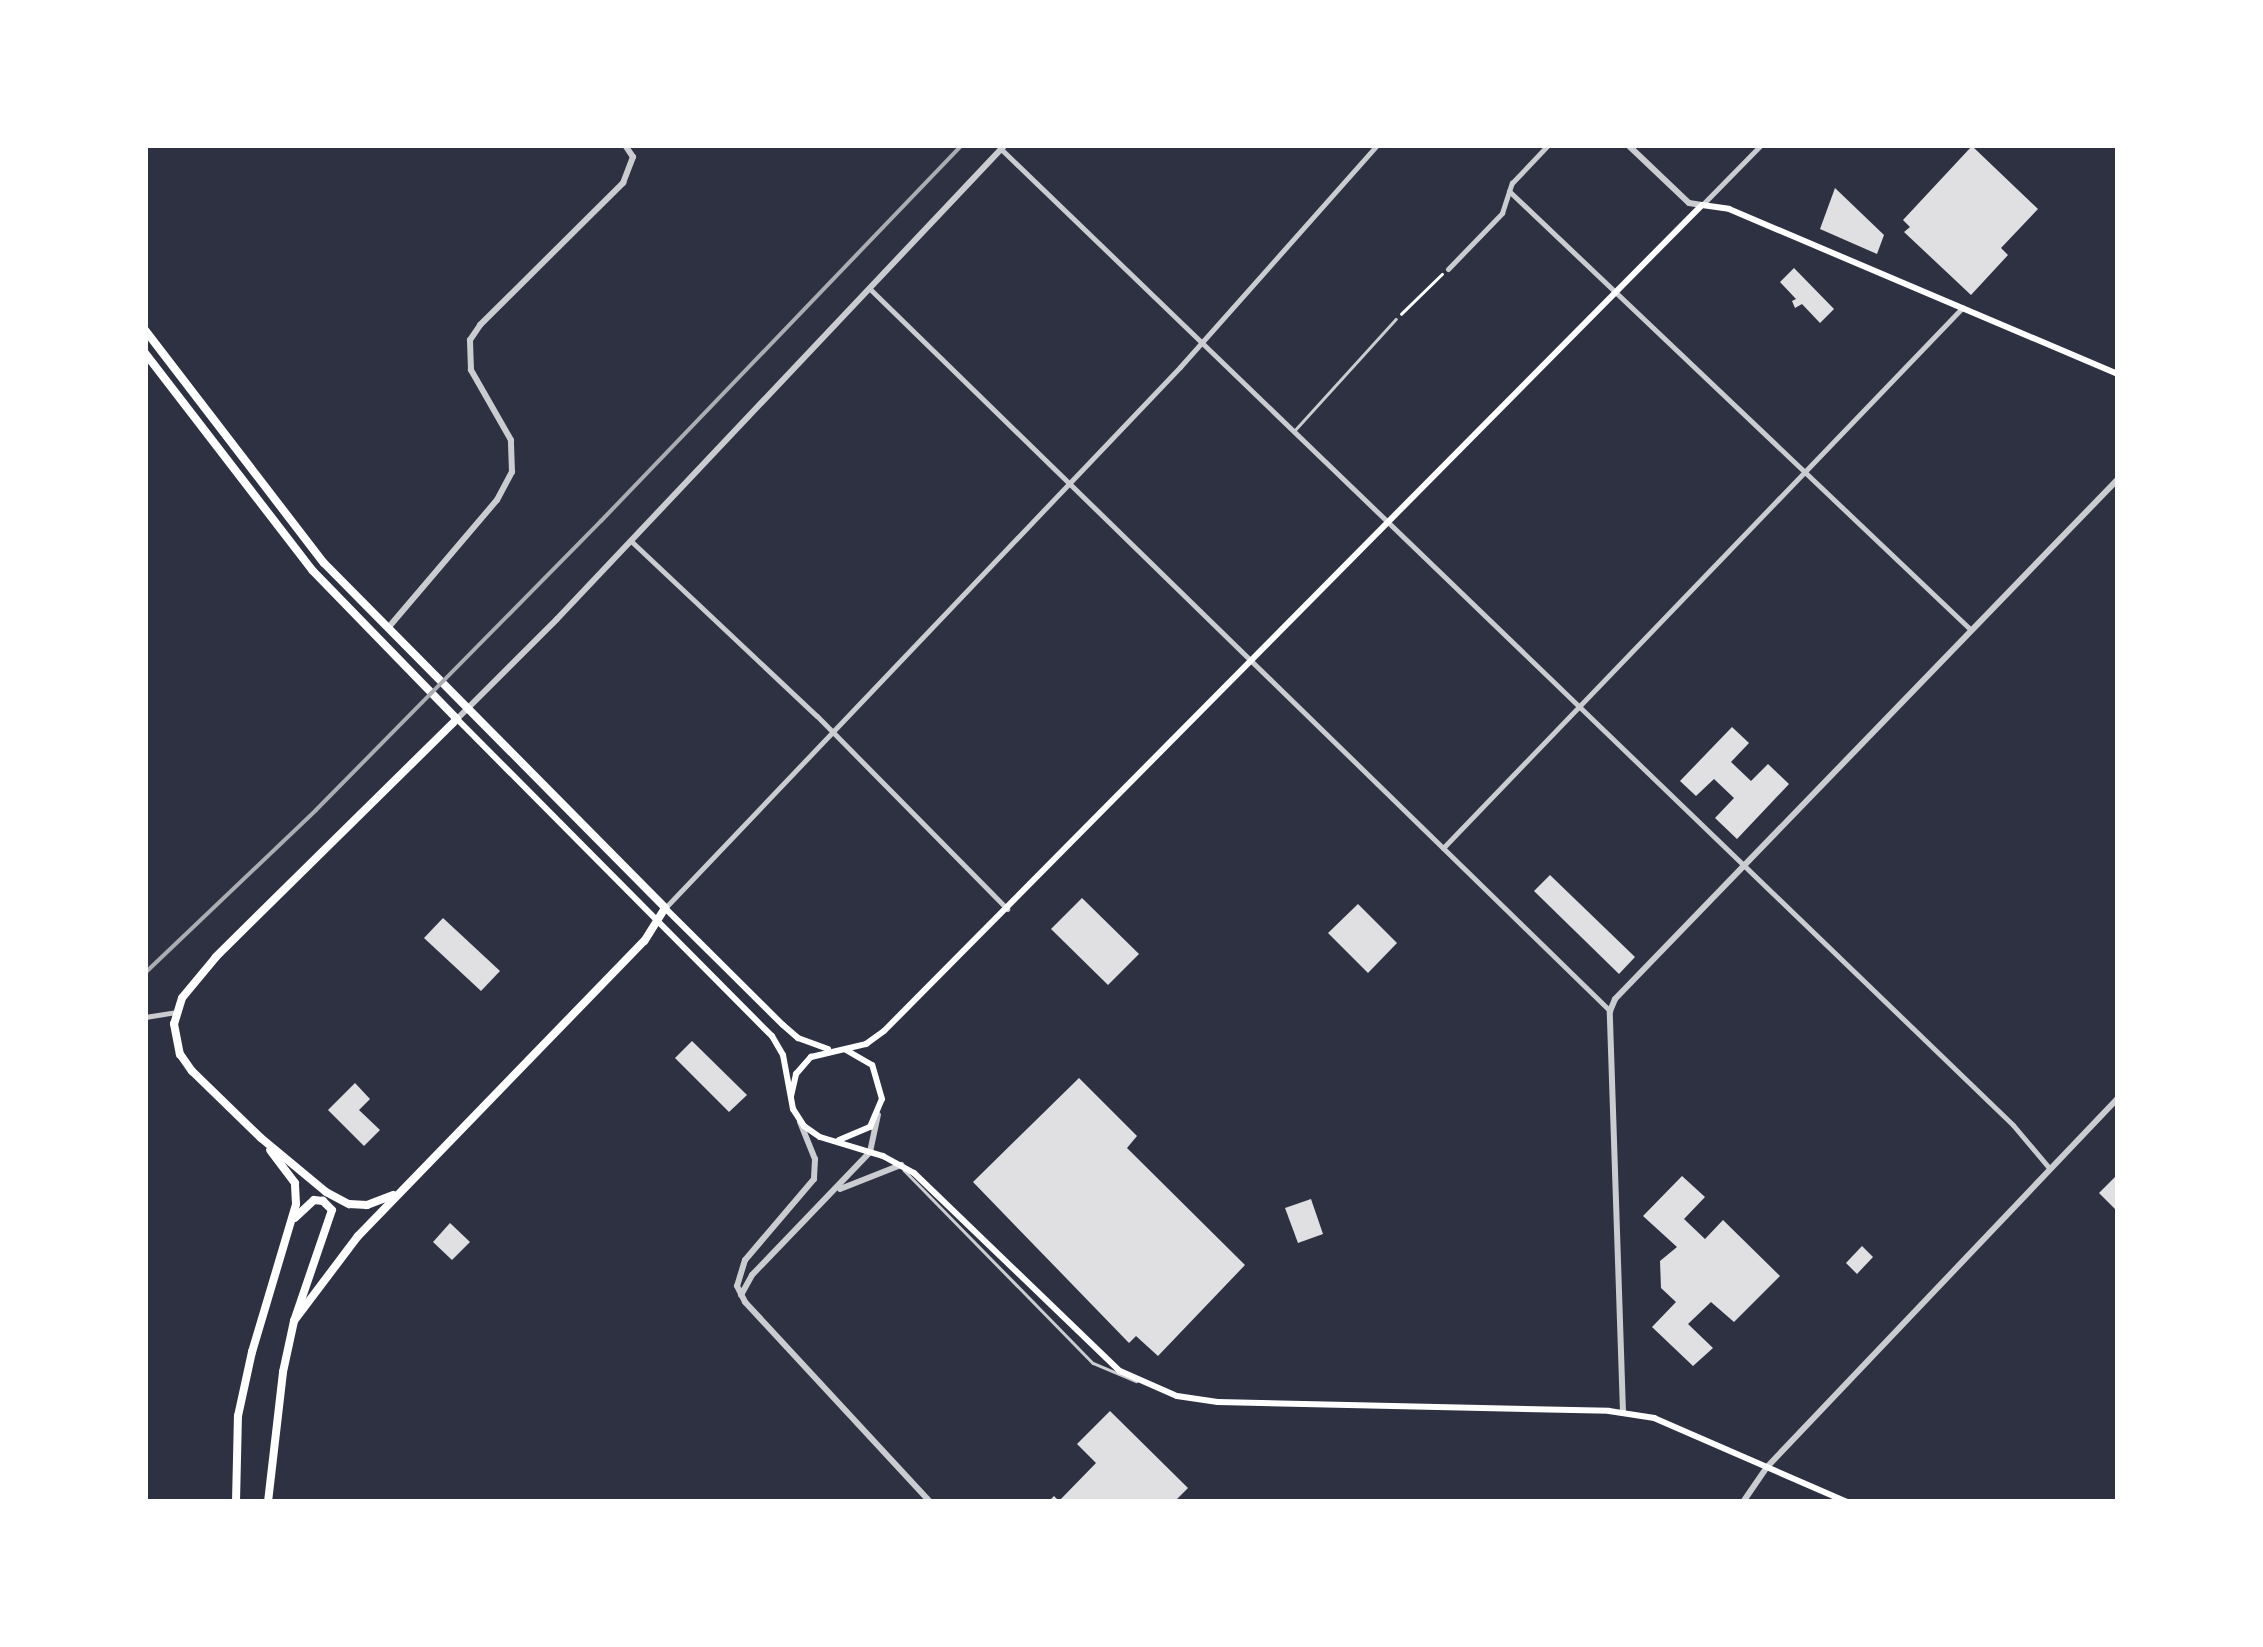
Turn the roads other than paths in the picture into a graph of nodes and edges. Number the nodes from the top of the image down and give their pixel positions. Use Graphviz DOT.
graph roads {
  1 [pos="625,145"];
  2 [pos="1377,145"];
  3 [pos="1548,145"];
  4 [pos="1628,145"];
  5 [pos="1761,145"];
  6 [pos="1003,147"];
  7 [pos="1509,191"];
  8 [pos="1702,205"];
  9 [pos="1448,269"];
  10 [pos="870,288"];
  11 [pos="1616,292"];
  12 [pos="1963,307"];
  13 [pos="1396,319"];
  14 [pos="145,330"];
  15 [pos="1202,343"];
  16 [pos="145,353"];
  17 [pos="2118,374"];
  18 [pos="1293,432"];
  19 [pos="1806,470"];
  20 [pos="2118,479"];
  21 [pos="1066,484"];
  22 [pos="1388,525"];
  23 [pos="631,541"];
  24 [pos="387,629"];
  25 [pos="1972,631"];
  26 [pos="1251,662"];
  27 [pos="1578,706"];
  28 [pos="466,710"];
  29 [pos="456,719"];
  30 [pos="830,730"];
  31 [pos="1443,848"];
  32 [pos="1744,868"];
  33 [pos="665,908"];
  34 [pos="1007,909"];
  35 [pos="660,922"];
  36 [pos="1610,1010"];
  37 [pos="176,1012"];
  38 [pos="145,1017"];
  39 [pos="838,1049"];
  40 [pos="791,1096"];
  41 [pos="2118,1098"];
  42 [pos="878,1114"];
  43 [pos="800,1121"];
  44 [pos="261,1138"];
  45 [pos="838,1140"];
  46 [pos="870,1152"];
  47 [pos="901,1165"];
  48 [pos="2050,1170"];
  49 [pos="401,1190"];
  50 [pos="830,1194"];
  51 [pos="292,1222"];
  52 [pos="741,1296"];
  53 [pos="294,1321"];
  54 [pos="1623,1412"];
  55 [pos="1766,1467"];
  56 [pos="236,1502"];
  57 [pos="268,1502"];
  58 [pos="930,1502"];
  59 [pos="1743,1502"];
  60 [pos="1847,1502"];
  1 -- 24 [label="street"];
  2 -- 15 [label="street"];
  3 -- 7 [label="street"];
  4 -- 8 [label="street"];
  5 -- 8 [label="street"];
  6 -- 10 [label="street"];
  6 -- 15 [label="street"];
  7 -- 9 [label="street"];
  7 -- 11 [label="street"];
  8 -- 11 [label="main road"];
  8 -- 12 [label="main road"];
  10 -- 21 [label="street"];
  10 -- 23 [label="street"];
  11 -- 19 [label="street"];
  11 -- 22 [label="main road"];
  12 -- 17 [label="main road"];
  12 -- 19 [label="street"];
  13 -- 18 [label="lane"];
  14 -- 24 [label="main road"];
  15 -- 18 [label="street"];
  15 -- 21 [label="street"];
  16 -- 29 [label="main road"];
  18 -- 22 [label="street"];
  19 -- 25 [label="street"];
  19 -- 27 [label="street"];
  20 -- 25 [label="street"];
  21 -- 26 [label="street"];
  21 -- 30 [label="street"];
  22 -- 26 [label="main road"];
  22 -- 27 [label="street"];
  23 -- 28 [label="street"];
  23 -- 30 [label="street"];
  24 -- 28 [label="main road"];
  25 -- 32 [label="street"];
  26 -- 31 [label="street"];
  26 -- 34 [label="main road"];
  27 -- 31 [label="street"];
  27 -- 32 [label="street"];
  28 -- 29 [label="street"];
  28 -- 33 [label="main road"];
  29 -- 35 [label="main road"];
  29 -- 37 [label="main road"];
  30 -- 33 [label="street"];
  30 -- 34 [label="street"];
  31 -- 36 [label="street"];
  32 -- 36 [label="street"];
  32 -- 48 [label="street"];
  33 -- 35 [label="main road"];
  33 -- 39 [label="main road"];
  34 -- 39 [label="main road"];
  35 -- 40 [label="main road"];
  35 -- 49 [label="main road"];
  36 -- 54 [label="street"];
  37 -- 38 [label="street"];
  37 -- 44 [label="main road"];
  39 -- 40 [label="main road"];
  39 -- 42 [label="main road"];
  40 -- 43 [label="main road"];
  41 -- 48 [label="street"];
  42 -- 45 [label="main road"];
  42 -- 46 [label="street"];
  43 -- 45 [label="main road"];
  43 -- 52 [label="street"];
  44 -- 49 [label="main road"];
  44 -- 51 [label="main road"];
  45 -- 46 [label="main road"];
  46 -- 47 [label="main road"];
  46 -- 50 [label="street"];
  47 -- 50 [label="street"];
  47 -- 54 [label="main road"];
  48 -- 55 [label="street"];
  49 -- 53 [label="main road"];
  50 -- 52 [label="street"];
  51 -- 53 [label="main road"];
  51 -- 56 [label="main road"];
  52 -- 58 [label="street"];
  53 -- 57 [label="main road"];
  54 -- 55 [label="main road"];
  55 -- 59 [label="street"];
  55 -- 60 [label="main road"];
}
